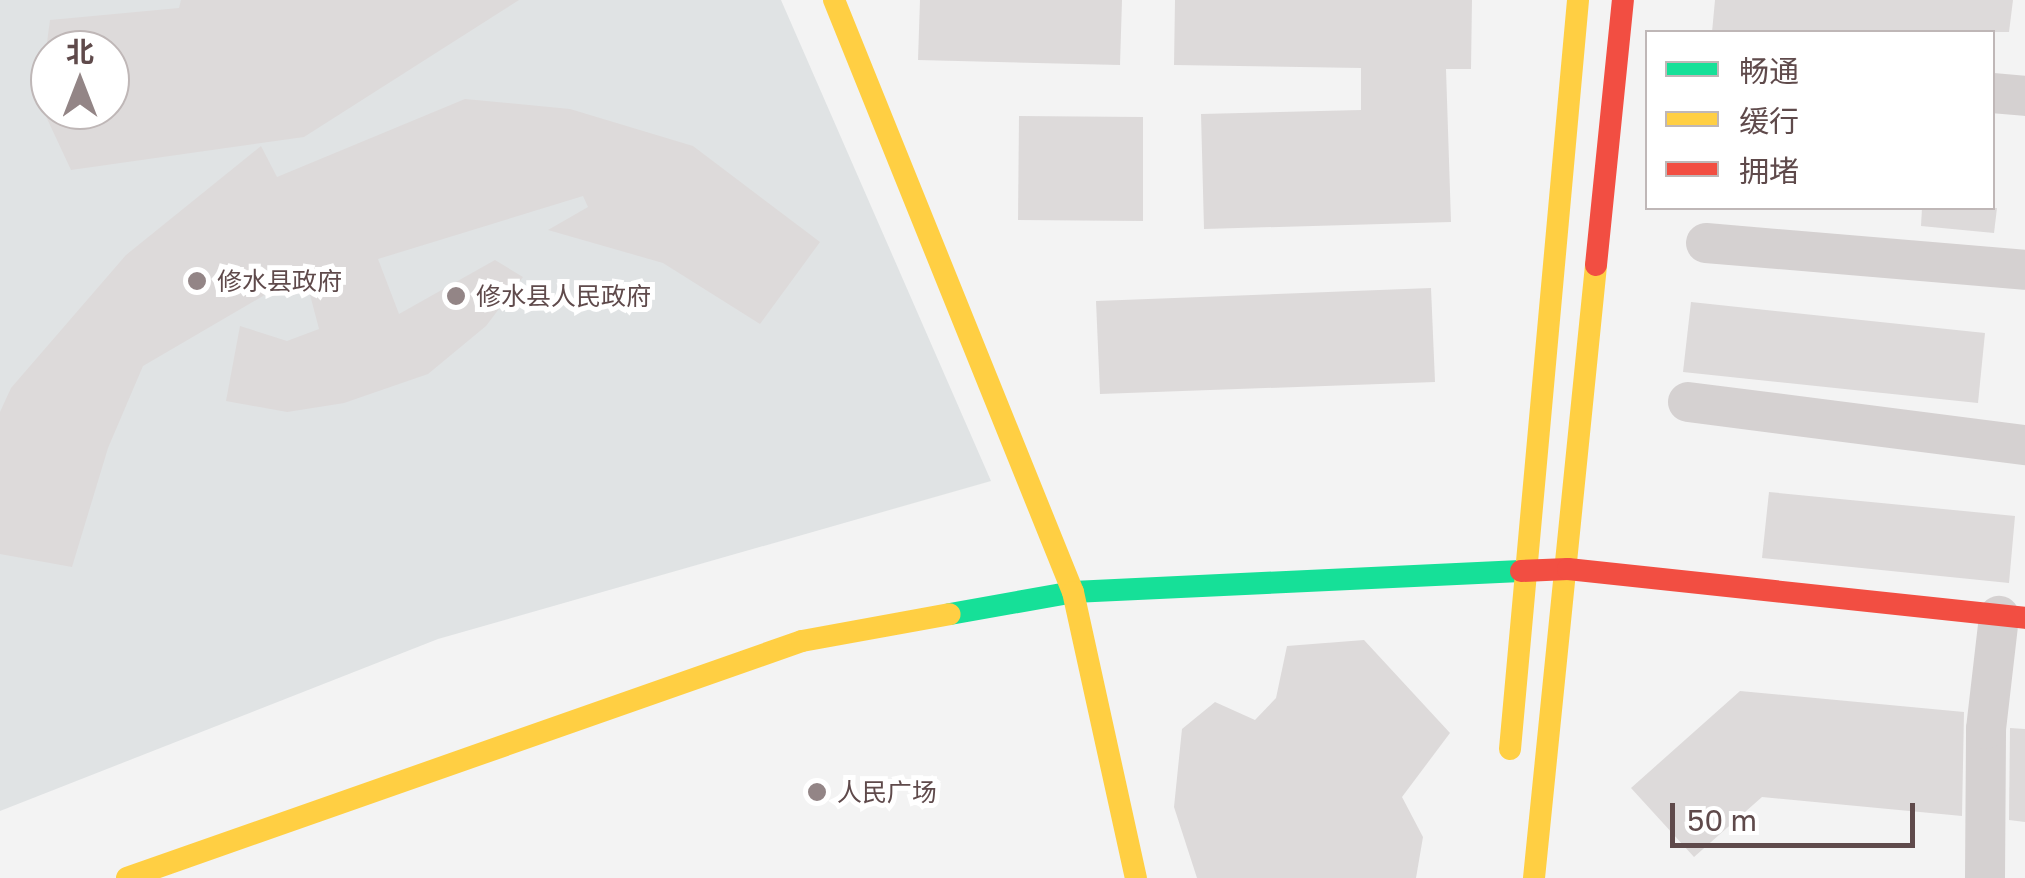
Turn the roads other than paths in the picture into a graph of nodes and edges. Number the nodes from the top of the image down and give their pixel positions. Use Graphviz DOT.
graph roads {
  1 [pos="834,0"];
  2 [pos="1578,0"];
  3 [pos="1622,0"];
  4 [pos="1995,93"];
  5 [pos="2025,96"];
  6 [pos="1706,242"];
  7 [pos="2025,270"];
  8 [pos="1688,402"];
  9 [pos="2025,445"];
  10 [pos="1526,569"];
  11 [pos="1568,569"];
  12 [pos="1073,592"];
  13 [pos="2012,617"];
  14 [pos="1507,776"];
  15 [pos="127,878"];
  16 [pos="1136,878"];
  17 [pos="1534,878"];
  18 [pos="1985,878"];
  1 -- 12 [label="main road"];
  2 -- 10 [label="main road"];
  3 -- 11 [label="main road"];
  4 -- 5 [label="street"];
  6 -- 7 [label="street"];
  8 -- 9 [label="street"];
  10 -- 11 [label="main road"];
  10 -- 12 [label="main road"];
  10 -- 14 [label="main road"];
  11 -- 13 [label="main road"];
  11 -- 17 [label="main road"];
  12 -- 15 [label="main road"];
  12 -- 16 [label="main road"];
  13 -- 18 [label="street"];
}
